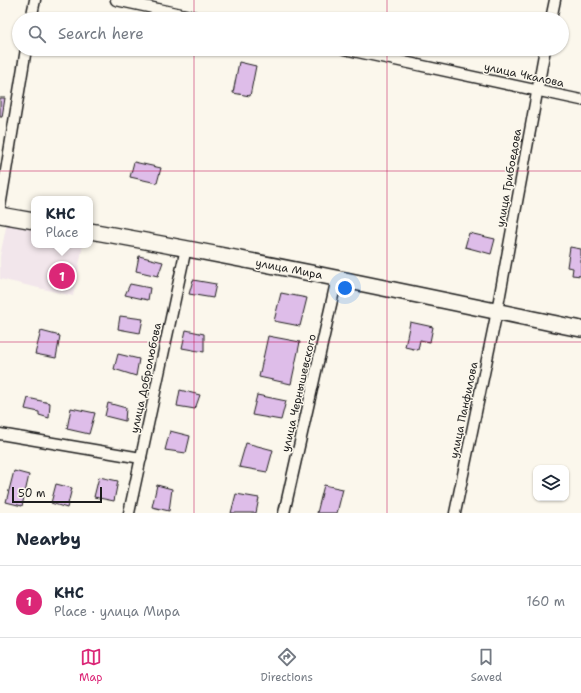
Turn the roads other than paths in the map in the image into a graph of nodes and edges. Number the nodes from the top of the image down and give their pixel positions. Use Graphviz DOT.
graph roads {
  1 [pos="35,0"];
  2 [pos="116,0"];
  3 [pos="555,0"];
  4 [pos="32,12"];
  5 [pos="172,12"];
  6 [pos="552,12"];
  7 [pos="25,56"];
  8 [pos="377,56"];
  9 [pos="545,56"];
  10 [pos="538,90"];
  11 [pos="581,100"];
  12 [pos="0,207"];
  13 [pos="0,215"];
  14 [pos="31,220"];
  15 [pos="93,232"];
  16 [pos="186,248"];
  17 [pos="337,278"];
  18 [pos="497,311"];
  19 [pos="581,329"];
  20 [pos="0,434"];
  21 [pos="141,458"];
  22 [pos="129,513"];
  23 [pos="284,513"];
  24 [pos="455,513"];
  1 -- 4 [label="street"];
  2 -- 5 [label="street"];
  3 -- 6 [label="street"];
  7 -- 12 [label="street"];
  8 -- 10 [label="street, улица Чкалова"];
  9 -- 10 [label="street, улица Грибоедова"];
  10 -- 11 [label="street, улица Чкалова"];
  10 -- 18 [label="street, улица Грибоедова"];
  13 -- 14 [label="street"];
  15 -- 16 [label="street, улица Мира"];
  16 -- 17 [label="street, улица Мира"];
  16 -- 21 [label="street, улица Добролюбова"];
  17 -- 18 [label="street, улица Мира"];
  17 -- 23 [label="street, улица Чернышевского"];
  18 -- 19 [label="street, улица Мира"];
  18 -- 24 [label="street, улица Панфилова"];
  20 -- 21 [label="street"];
  21 -- 22 [label="street, улица Добролюбова"];
}
